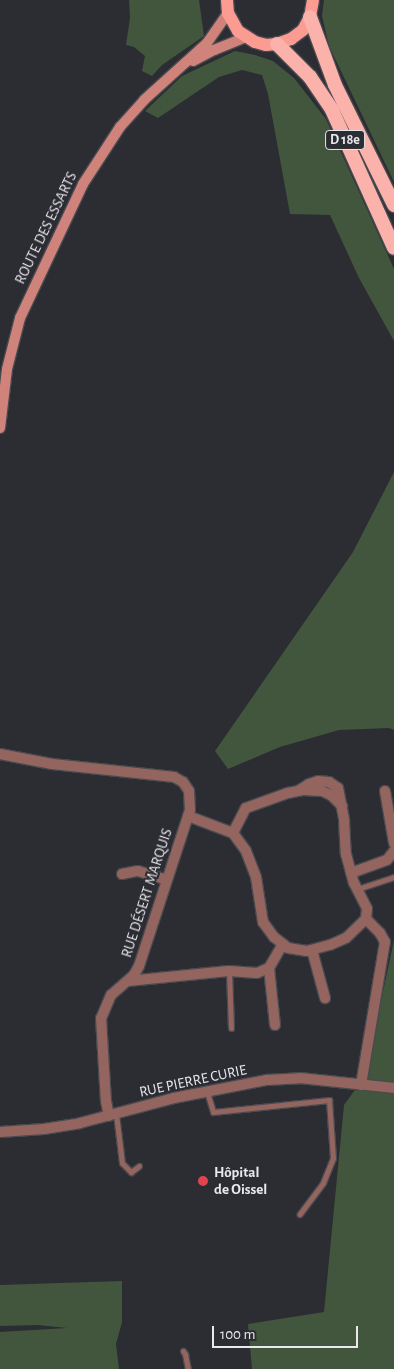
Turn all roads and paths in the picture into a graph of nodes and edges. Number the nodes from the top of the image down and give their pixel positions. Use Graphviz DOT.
graph roads {
  1 [pos="313,0"];
  2 [pos="228,6"];
  3 [pos="310,17"];
  4 [pos="246,37"];
  5 [pos="277,44"];
  6 [pos="176,70"];
  7 [pos="394,205"];
  8 [pos="394,248"];
  9 [pos="0,428"];
  10 [pos="0,754"];
  11 [pos="385,791"];
  12 [pos="188,816"];
  13 [pos="234,833"];
  14 [pos="394,843"];
  15 [pos="394,851"];
  16 [pos="351,873"];
  17 [pos="122,874"];
  18 [pos="394,877"];
  19 [pos="167,880"];
  20 [pos="357,889"];
  21 [pos="366,919"];
  22 [pos="284,944"];
  23 [pos="312,950"];
  24 [pos="269,968"];
  25 [pos="229,971"];
  26 [pos="127,981"];
  27 [pos="325,998"];
  28 [pos="275,1025"];
  29 [pos="231,1028"];
  30 [pos="360,1085"];
  31 [pos="394,1088"];
  32 [pos="207,1091"];
  33 [pos="112,1115"];
  34 [pos="0,1132"];
  35 [pos="139,1166"];
  36 [pos="300,1214"];
  37 [pos="182,1351"];
  38 [pos="188,1369"];
  1 -- 3 [label="main road"];
  2 -- 4 [label="main road"];
  2 -- 6 [label="main road, ROUTE DES ESSARTS"];
  3 -- 5 [label="main road"];
  3 -- 7 [label="highway, D 18e"];
  4 -- 5 [label="main road"];
  4 -- 6 [label="main road, ROUTE DES ESSARTS"];
  5 -- 8 [label="highway, D 18e"];
  6 -- 9 [label="main road, ROUTE DES ESSARTS"];
  10 -- 12 [label="street, RUE DÉSERT MARQUIS"];
  11 -- 14 [label="street"];
  12 -- 13 [label="street"];
  12 -- 19 [label="street, RUE DÉSERT MARQUIS"];
  13 -- 16 [label="street"];
  13 -- 22 [label="street"];
  15 -- 16 [label="street"];
  16 -- 20 [label="street"];
  17 -- 19 [label="street"];
  18 -- 20 [label="lane"];
  19 -- 26 [label="street, RUE DÉSERT MARQUIS"];
  20 -- 21 [label="street"];
  21 -- 23 [label="street"];
  21 -- 30 [label="street"];
  22 -- 23 [label="street"];
  22 -- 24 [label="street"];
  23 -- 27 [label="street"];
  24 -- 25 [label="street"];
  24 -- 28 [label="street"];
  25 -- 26 [label="street"];
  25 -- 29 [label="lane"];
  26 -- 33 [label="street, RUE DÉSERT MARQUIS"];
  30 -- 31 [label="street, RUE PIERRE CURIE"];
  30 -- 32 [label="street, RUE PIERRE CURIE"];
  32 -- 33 [label="street, RUE PIERRE CURIE"];
  32 -- 36 [label="lane"];
  33 -- 34 [label="street, RUE PIERRE CURIE"];
  33 -- 35 [label="lane"];
  37 -- 38 [label="lane"];
}
